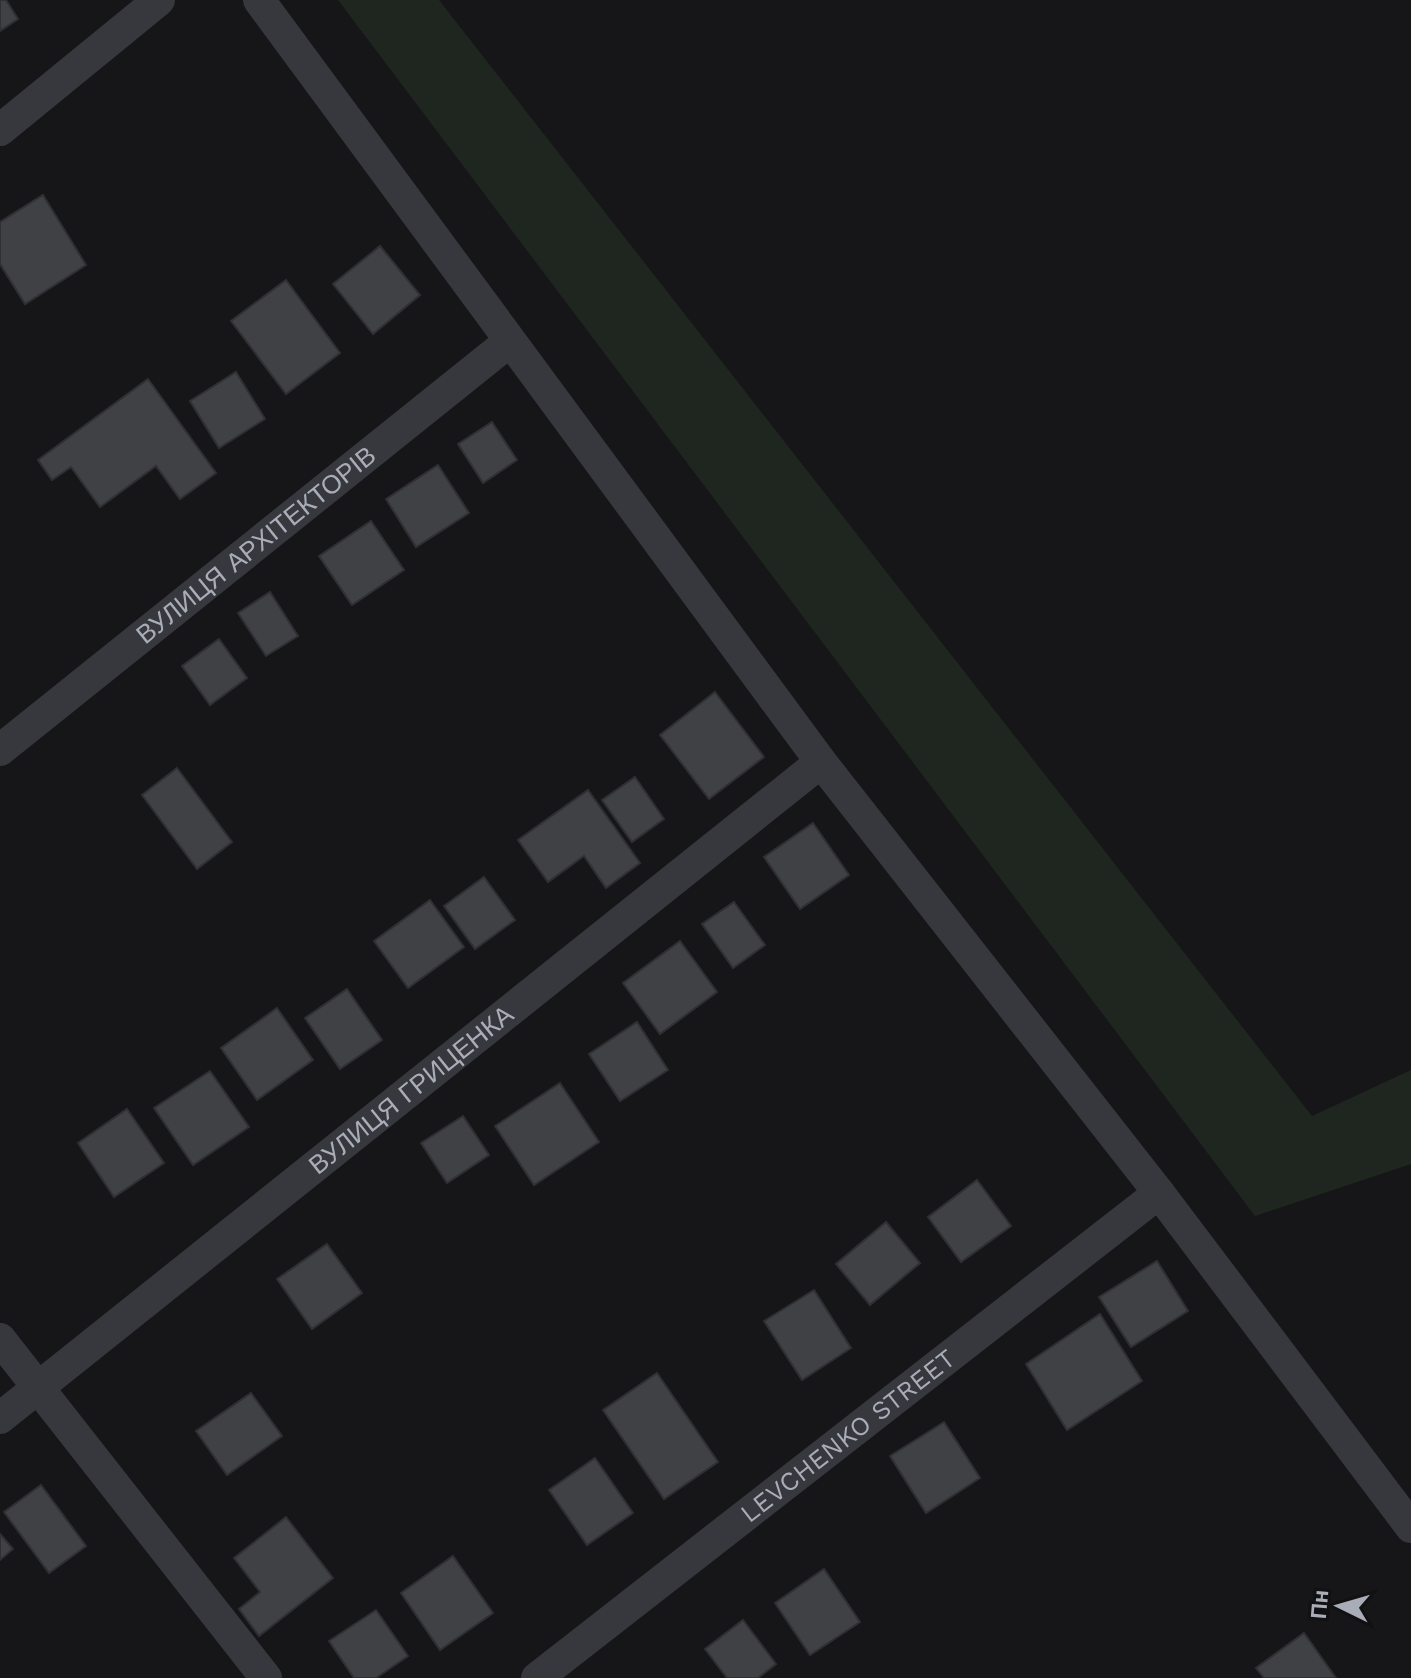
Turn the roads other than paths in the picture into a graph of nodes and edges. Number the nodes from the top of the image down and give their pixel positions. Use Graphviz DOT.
graph roads {
  1 [pos="159,0"];
  2 [pos="259,0"];
  3 [pos="0,130"];
  4 [pos="510,341"];
  5 [pos="0,750"];
  6 [pos="821,762"];
  7 [pos="1159,1193"];
  8 [pos="0,1339"];
  9 [pos="38,1386"];
  10 [pos="0,1418"];
  11 [pos="1411,1527"];
  12 [pos="266,1678"];
  13 [pos="537,1678"];
  1 -- 3 [label="street"];
  2 -- 4 [label="street"];
  4 -- 5 [label="street, ВУЛИЦЯ АРХІТЕКТОРІВ"];
  4 -- 6 [label="street"];
  6 -- 7 [label="street"];
  6 -- 9 [label="street, ВУЛИЦЯ ГРИЦЕНКА"];
  7 -- 11 [label="street"];
  7 -- 13 [label="street, LEVCHENKO STREET"];
  8 -- 9 [label="street"];
  9 -- 10 [label="street, ВУЛИЦЯ ГРИЦЕНКА"];
  9 -- 12 [label="street"];
}
